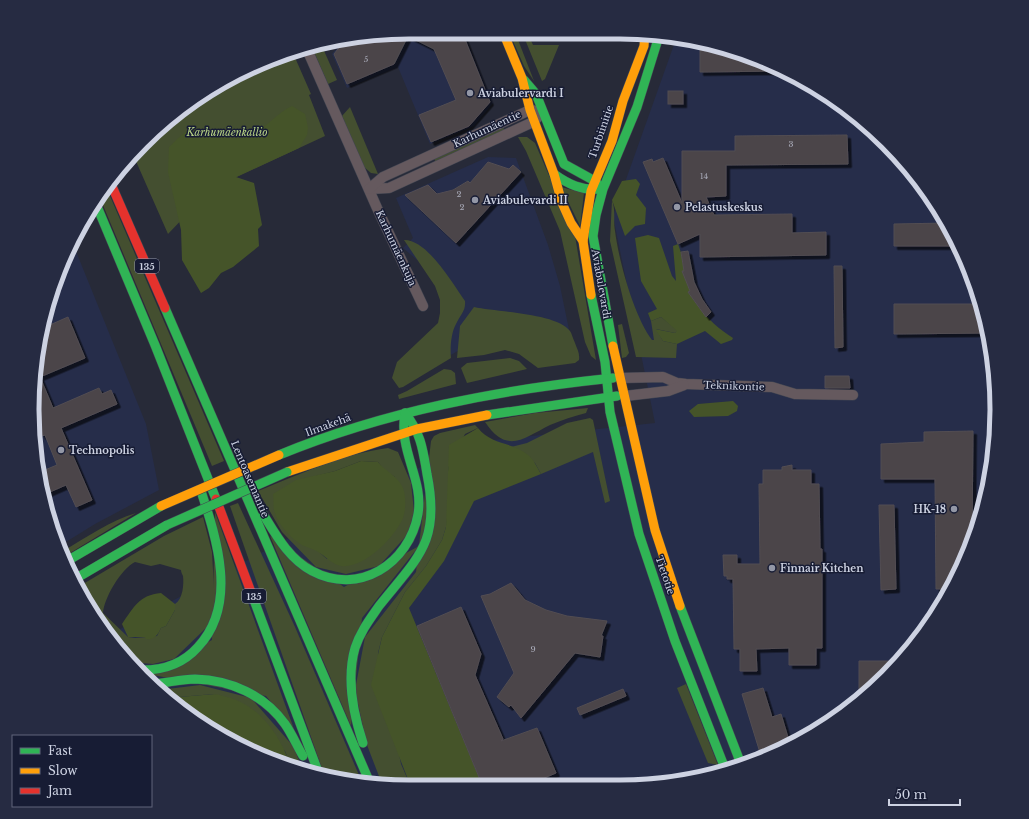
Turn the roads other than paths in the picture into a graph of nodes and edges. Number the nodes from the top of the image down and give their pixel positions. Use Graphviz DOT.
graph roads {
  1 [pos="506,39"];
  2 [pos="645,40"];
  3 [pos="658,41"];
  4 [pos="309,53"];
  5 [pos="522,78"];
  6 [pos="530,110"];
  7 [pos="543,111"];
  8 [pos="534,122"];
  9 [pos="554,174"];
  10 [pos="595,180"];
  11 [pos="113,188"];
  12 [pos="369,189"];
  13 [pos="603,189"];
  14 [pos="591,191"];
  15 [pos="98,209"];
  16 [pos="583,241"];
  17 [pos="423,306"];
  18 [pos="620,378"];
  19 [pos="605,379"];
  20 [pos="686,384"];
  21 [pos="853,395"];
  22 [pos="625,396"];
  23 [pos="608,397"];
  24 [pos="405,413"];
  25 [pos="185,418"];
  26 [pos="417,429"];
  27 [pos="403,434"];
  28 [pos="242,488"];
  29 [pos="71,559"];
  30 [pos="79,577"];
  31 [pos="146,669"];
  32 [pos="160,683"];
  33 [pos="739,760"];
  34 [pos="723,765"];
  35 [pos="312,766"];
  36 [pos="315,767"];
  37 [pos="369,778"];
  38 [pos="371,778"];
  1 -- 5 [label="main road, Aviabulevardi"];
  2 -- 10 [label="main road, Turbiinitie"];
  3 -- 13 [label="main road, Turbiinitie"];
  4 -- 12 [label="street"];
  5 -- 6 [label="main road, Aviabulevardi"];
  5 -- 7 [label="main road, Aviabulevardi"];
  6 -- 7 [label="street, Karhumäentie"];
  6 -- 8 [label="main road, Aviabulevardi"];
  6 -- 12 [label="street, Karhumäentie"];
  7 -- 8 [label="street, Karhumäentie"];
  7 -- 10 [label="main road, Aviabulevardi"];
  8 -- 9 [label="main road, Aviabulevardi"];
  8 -- 12 [label="street, Karhumäentie"];
  9 -- 14 [label="main road"];
  9 -- 16 [label="main road, Aviabulevardi"];
  10 -- 13 [label="main road, Aviabulevardi"];
  10 -- 14 [label="main road, Turbiinitie"];
  11 -- 28 [label="main road, Lentoasemantie / 135"];
  12 -- 17 [label="street, Karhumäenkuja"];
  13 -- 14 [label="main road"];
  13 -- 18 [label="main road, Aviabulevardi"];
  14 -- 16 [label="main road, Turbiinitie"];
  15 -- 25 [label="main road, 135"];
  16 -- 19 [label="main road, Aviabulevardi"];
  18 -- 19 [label="main road, Ilmakehä"];
  18 -- 20 [label="street, Teknikontie"];
  18 -- 22 [label="main road, Tietotie"];
  19 -- 23 [label="main road, Tietotie"];
  19 -- 24 [label="main road, Ilmakehä"];
  20 -- 21 [label="street, Teknikontie"];
  20 -- 22 [label="street, Teknikontie"];
  22 -- 23 [label="main road"];
  22 -- 33 [label="main road, Tietotie"];
  23 -- 26 [label="main road"];
  23 -- 34 [label="main road, Tietotie"];
  24 -- 26 [label="main road"];
  24 -- 27 [label="main road"];
  24 -- 29 [label="main road, Ilmakehä, bridge"];
  25 -- 31 [label="main road"];
  25 -- 36 [label="main road, 135"];
  26 -- 27 [label="main road"];
  26 -- 38 [label="main road"];
  27 -- 28 [label="main road"];
  27 -- 30 [label="main road, bridge"];
  28 -- 37 [label="main road, Lentoasemantie / 135"];
  32 -- 35 [label="main road"];
}
